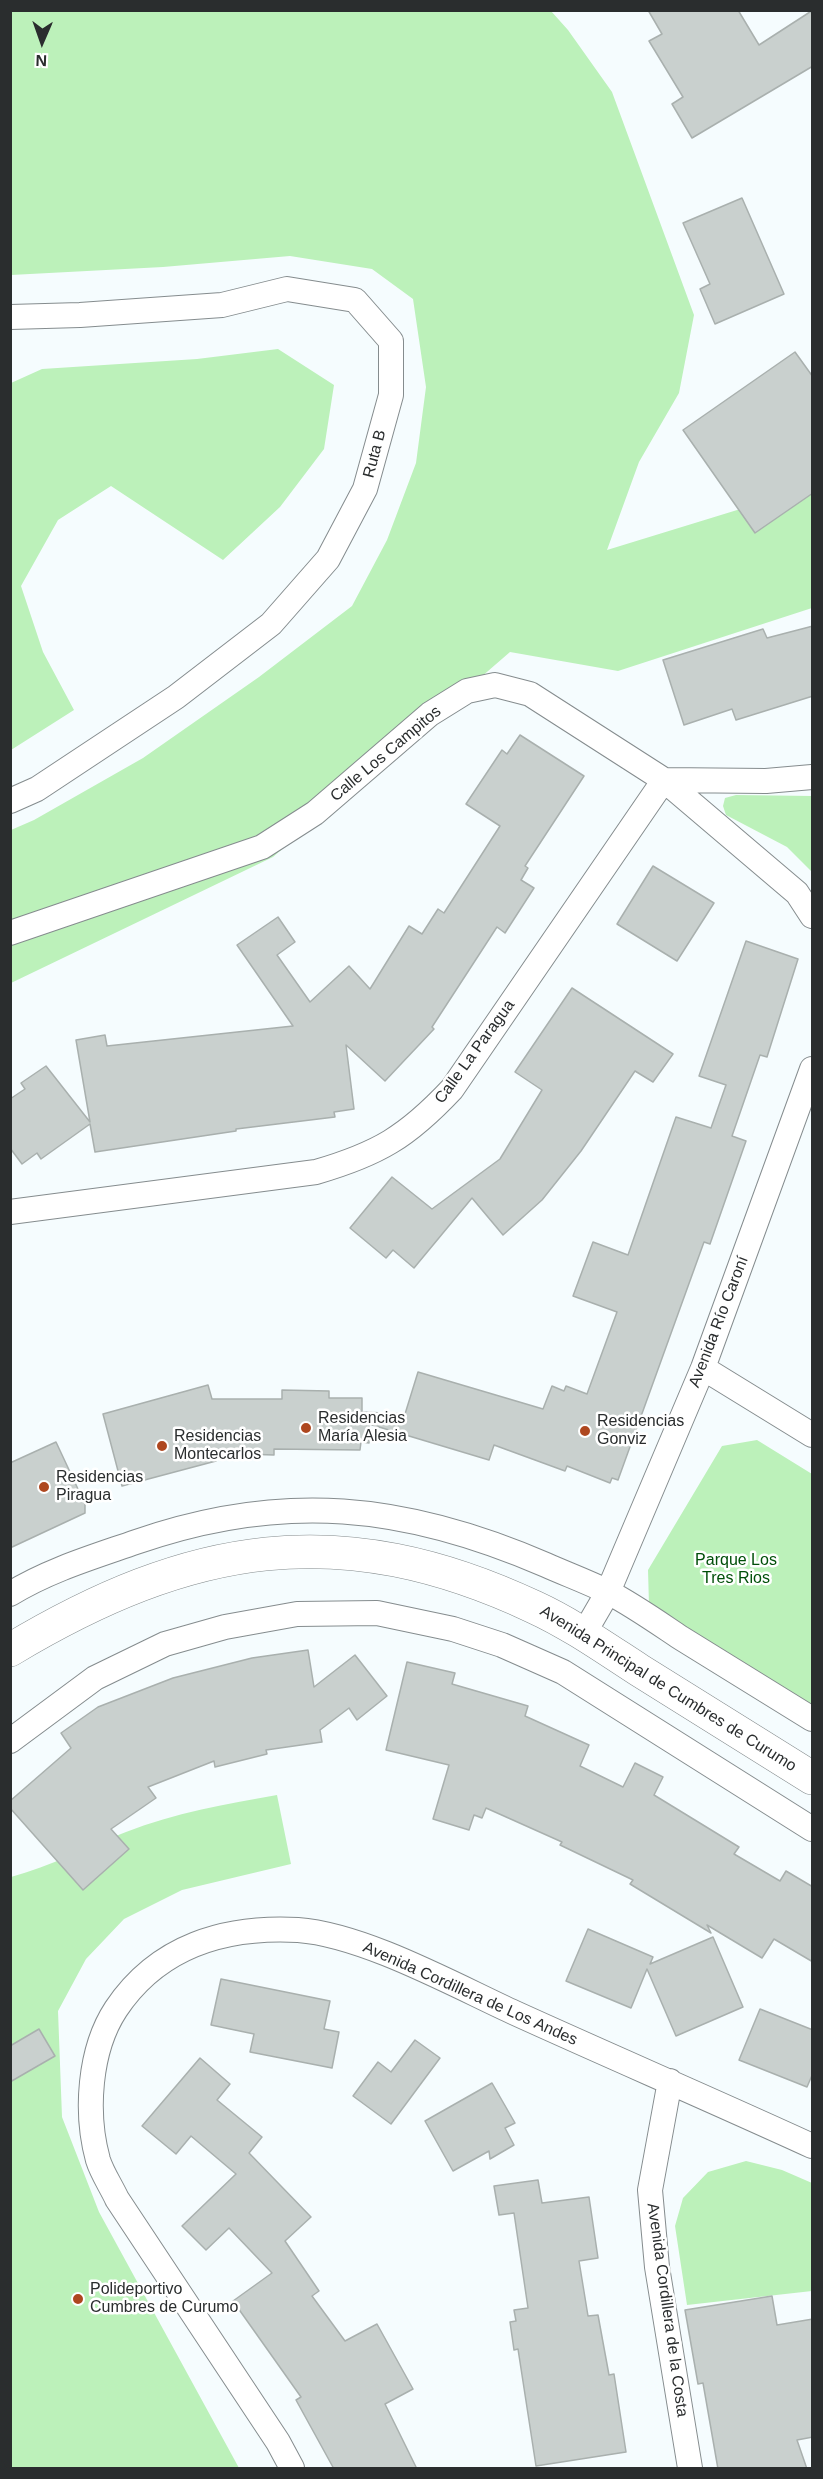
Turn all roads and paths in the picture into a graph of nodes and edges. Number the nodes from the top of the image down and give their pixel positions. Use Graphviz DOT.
graph roads {
  1 [pos="10,317"];
  2 [pos="813,777"];
  3 [pos="664,780"];
  4 [pos="10,801"];
  5 [pos="813,916"];
  6 [pos="10,933"];
  7 [pos="813,1069"];
  8 [pos="10,1212"];
  9 [pos="702,1368"];
  10 [pos="813,1435"];
  11 [pos="608,1592"];
  12 [pos="10,1594"];
  13 [pos="583,1635"];
  14 [pos="10,1650"];
  15 [pos="813,1719"];
  16 [pos="10,1742"];
  17 [pos="813,1778"];
  18 [pos="813,1829"];
  19 [pos="670,2081"];
  20 [pos="813,2146"];
  21 [pos="292,2469"];
  22 [pos="690,2469"];
  1 -- 4 [label="street, Ruta B"];
  2 -- 3 [label="street"];
  3 -- 5 [label="street, Calle Los Campitos"];
  3 -- 6 [label="street, Calle Los Campitos"];
  3 -- 8 [label="street, Calle La Paragua"];
  7 -- 9 [label="street, Avenida Río Caroní"];
  9 -- 10 [label="street"];
  9 -- 11 [label="street, Avenida Río Caroní"];
  11 -- 12 [label="street"];
  11 -- 13 [label="street, Avenida Río Caroní"];
  11 -- 15 [label="street"];
  13 -- 14 [label="main road, Avenida Principal de Cumbres de Curumo"];
  13 -- 17 [label="main road, Avenida Principal de Cumbres de Curumo"];
  16 -- 18 [label="street"];
  19 -- 20 [label="street, Avenida Cordillera de Los Andes"];
  19 -- 21 [label="street, Avenida Cordillera de Los Andes"];
  19 -- 22 [label="street, Avenida Cordillera de la Costa"];
}
